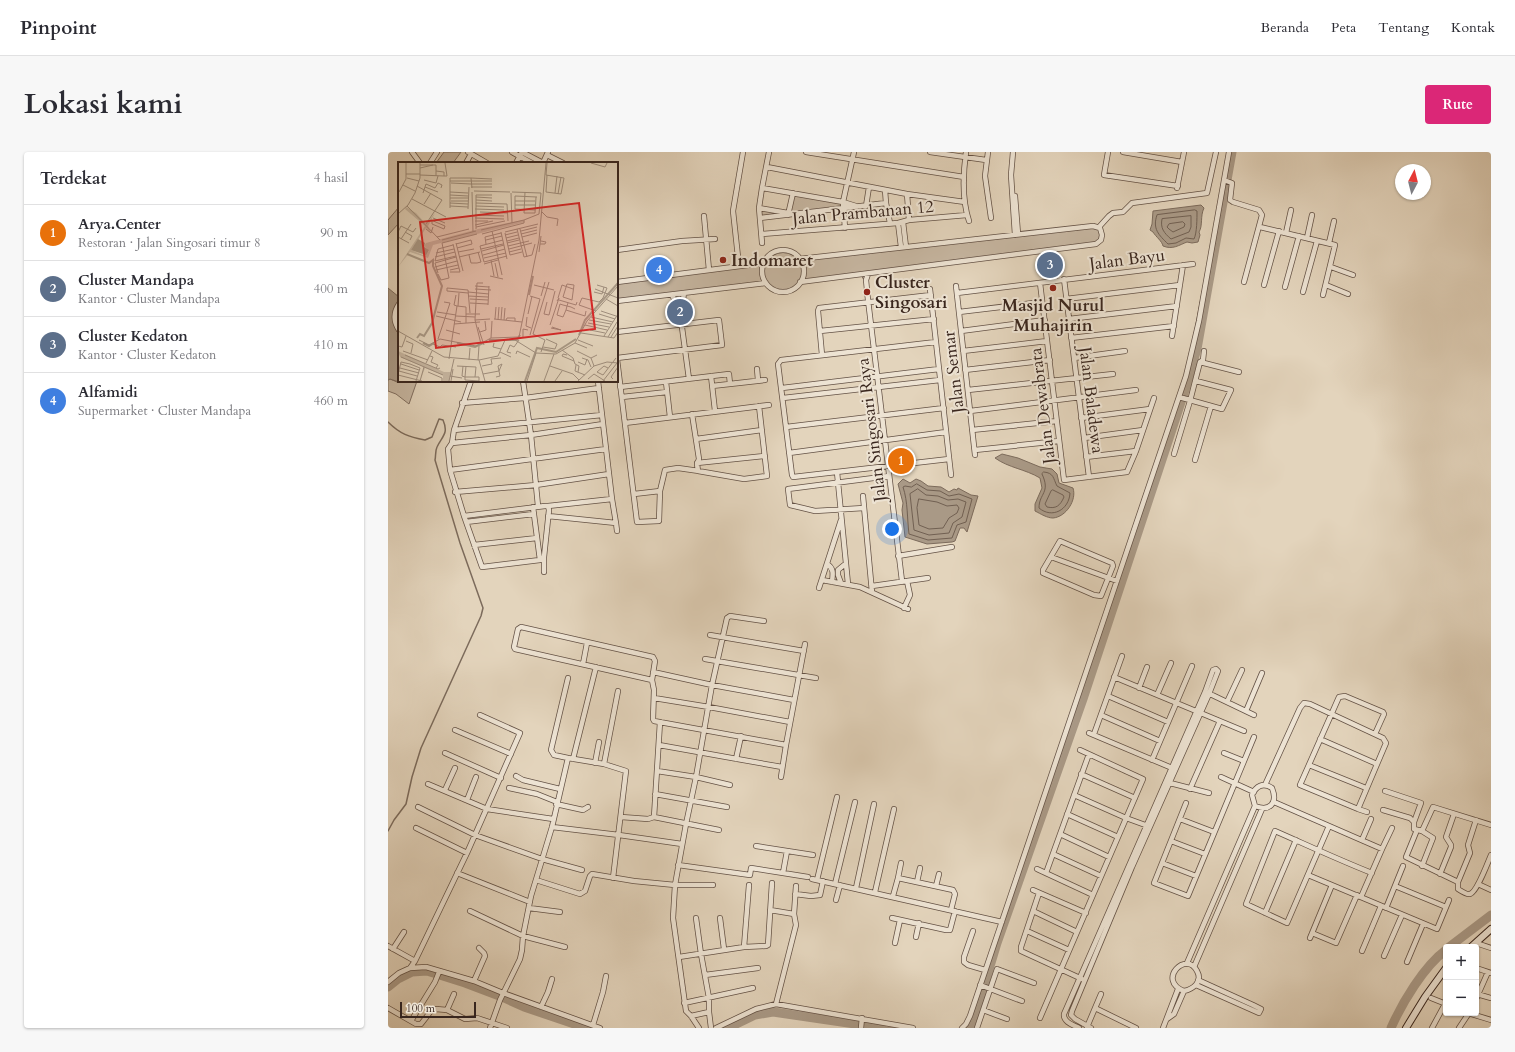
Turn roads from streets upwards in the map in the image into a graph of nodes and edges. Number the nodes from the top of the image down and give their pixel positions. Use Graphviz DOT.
graph roads {
  1 [pos="412,152"];
  2 [pos="437,152"];
  3 [pos="512,152"];
  4 [pos="743,152"];
  5 [pos="769,152"];
  6 [pos="806,152"];
  7 [pos="854,152"];
  8 [pos="930,152"];
  9 [pos="966,152"];
  10 [pos="988,152"];
  11 [pos="1014,152"];
  12 [pos="1108,152"];
  13 [pos="1123,152"];
  14 [pos="1184,152"];
  15 [pos="1216,152"];
  16 [pos="1229,152"];
  17 [pos="470,153"];
  18 [pos="547,153"];
  19 [pos="520,156"];
  20 [pos="965,158"];
  21 [pos="853,159"];
  22 [pos="986,160"];
  23 [pos="419,162"];
  24 [pos="431,162"];
  25 [pos="485,162"];
  26 [pos="517,162"];
  27 [pos="530,162"];
  28 [pos="541,162"];
  29 [pos="561,162"];
  30 [pos="1182,162"];
  31 [pos="767,167"];
  32 [pos="964,177"];
  33 [pos="1224,180"];
  34 [pos="847,183"];
  35 [pos="869,187"];
  36 [pos="762,188"];
  37 [pos="885,190"];
  38 [pos="793,193"];
  39 [pos="907,194"];
  40 [pos="844,202"];
  41 [pos="965,202"];
  42 [pos="886,203"];
  43 [pos="858,206"];
  44 [pos="866,206"];
  45 [pos="759,208"];
  46 [pos="844,208"];
  47 [pos="1291,210"];
  48 [pos="788,214"];
  49 [pos="967,215"];
  50 [pos="1312,215"];
  51 [pos="704,216"];
  52 [pos="760,218"];
  53 [pos="991,218"];
  54 [pos="909,220"];
  55 [pos="969,221"];
  56 [pos="1334,221"];
  57 [pos="901,222"];
  58 [pos="890,223"];
  59 [pos="1099,227"];
  60 [pos="1260,227"];
  61 [pos="845,228"];
  62 [pos="1279,232"];
  63 [pos="1286,233"];
  64 [pos="762,234"];
  65 [pos="1016,234"];
  66 [pos="1299,236"];
  67 [pos="1307,238"];
  68 [pos="706,239"];
  69 [pos="715,239"];
  70 [pos="1317,241"];
  71 [pos="762,243"];
  72 [pos="1329,243"];
  73 [pos="903,247"];
  74 [pos="618,250"];
  75 [pos="1048,251"];
  76 [pos="799,259"];
  77 [pos="764,263"];
  78 [pos="1193,264"];
  79 [pos="1183,265"];
  80 [pos="739,266"];
  81 [pos="1330,267"];
  82 [pos="709,270"];
  83 [pos="868,274"];
  84 [pos="861,275"];
  85 [pos="1353,275"];
  86 [pos="1064,279"];
  87 [pos="865,280"];
  88 [pos="1052,281"];
  89 [pos="618,282"];
  90 [pos="800,282"];
  91 [pos="1244,282"];
  92 [pos="766,283"];
  93 [pos="1040,283"];
  94 [pos="1180,285"];
  95 [pos="1264,285"];
  96 [pos="1326,285"];
  97 [pos="956,286"];
  98 [pos="1285,287"];
  99 [pos="930,289"];
  100 [pos="1303,292"];
  101 [pos="684,293"];
  102 [pos="956,293"];
  103 [pos="1348,294"];
  104 [pos="672,295"];
  105 [pos="931,295"];
  106 [pos="1322,295"];
  107 [pos="1066,299"];
  108 [pos="618,301"];
  109 [pos="868,301"];
  110 [pos="679,302"];
  111 [pos="1042,302"];
  112 [pos="398,306"];
  113 [pos="1177,306"];
  114 [pos="959,312"];
  115 [pos="934,318"];
  116 [pos="1069,319"];
  117 [pos="1045,320"];
  118 [pos="682,322"];
  119 [pos="871,326"];
  120 [pos="1174,326"];
  121 [pos="398,328"];
  122 [pos="961,331"];
  123 [pos="618,332"];
  124 [pos="820,332"];
  125 [pos="1172,336"];
  126 [pos="1071,338"];
  127 [pos="1047,341"];
  128 [pos="936,342"];
  129 [pos="874,348"];
  130 [pos="685,351"];
  131 [pos="963,351"];
  132 [pos="1125,351"];
  133 [pos="1204,352"];
  134 [pos="822,355"];
  135 [pos="1074,358"];
  136 [pos="618,359"];
  137 [pos="1050,360"];
  138 [pos="1200,362"];
  139 [pos="618,368"];
  140 [pos="757,368"];
  141 [pos="939,368"];
  142 [pos="966,370"];
  143 [pos="1239,372"];
  144 [pos="1113,374"];
  145 [pos="711,376"];
  146 [pos="877,376"];
  147 [pos="1076,378"];
  148 [pos="689,379"];
  149 [pos="758,380"];
  150 [pos="765,380"];
  151 [pos="940,380"];
  152 [pos="1196,381"];
  153 [pos="471,382"];
  154 [pos="523,382"];
  155 [pos="598,382"];
  156 [pos="666,382"];
  157 [pos="1052,382"];
  158 [pos="730,384"];
  159 [pos="712,386"];
  160 [pos="620,387"];
  161 [pos="878,387"];
  162 [pos="599,388"];
  163 [pos="782,388"];
  164 [pos="968,390"];
  165 [pos="1136,390"];
  166 [pos="667,392"];
  167 [pos="622,397"];
  168 [pos="525,398"];
  169 [pos="783,398"];
  170 [pos="1079,398"];
  171 [pos="1154,398"];
  172 [pos="1181,398"];
  173 [pos="1055,401"];
  174 [pos="1190,401"];
  175 [pos="462,403"];
  176 [pos="769,405"];
  177 [pos="759,406"];
  178 [pos="1211,406"];
  179 [pos="944,408"];
  180 [pos="1150,409"];
  181 [pos="715,411"];
  182 [pos="970,411"];
  183 [pos="692,414"];
  184 [pos="602,415"];
  185 [pos="882,416"];
  186 [pos="670,417"];
  187 [pos="1081,418"];
  188 [pos="1057,421"];
  189 [pos="528,422"];
  190 [pos="625,423"];
  191 [pos="603,424"];
  192 [pos="786,427"];
  193 [pos="454,430"];
  194 [pos="762,430"];
  195 [pos="972,430"];
  196 [pos="1143,430"];
  197 [pos="946,432"];
  198 [pos="531,435"];
  199 [pos="696,438"];
  200 [pos="1084,438"];
  201 [pos="885,440"];
  202 [pos="1060,441"];
  203 [pos="452,443"];
  204 [pos="606,449"];
  205 [pos="1136,451"];
  206 [pos="789,452"];
  207 [pos="1174,454"];
  208 [pos="765,456"];
  209 [pos="1086,457"];
  210 [pos="534,459"];
  211 [pos="950,459"];
  212 [pos="1196,460"];
  213 [pos="697,464"];
  214 [pos="888,466"];
  215 [pos="450,470"];
  216 [pos="699,471"];
  217 [pos="837,472"];
  218 [pos="609,474"];
  219 [pos="951,475"];
  220 [pos="889,476"];
  221 [pos="1089,477"];
  222 [pos="838,482"];
  223 [pos="536,485"];
  224 [pos="660,491"];
  225 [pos="455,492"];
  226 [pos="634,494"];
  227 [pos="863,496"];
  228 [pos="612,499"];
  229 [pos="548,506"];
  230 [pos="536,507"];
  231 [pos="864,508"];
  232 [pos="841,509"];
  233 [pos="534,514"];
  234 [pos="464,516"];
  235 [pos="548,516"];
  236 [pos="842,518"];
  237 [pos="466,522"];
  238 [pos="616,523"];
  239 [pos="617,531"];
  240 [pos="537,538"];
  241 [pos="835,540"];
  242 [pos="844,540"];
  243 [pos="474,545"];
  244 [pos="952,547"];
  245 [pos="898,556"];
  246 [pos="1051,557"];
  247 [pos="542,559"];
  248 [pos="827,564"];
  249 [pos="846,565"];
  250 [pos="544,572"];
  251 [pos="928,578"];
  252 [pos="1108,578"];
  253 [pos="822,580"];
  254 [pos="902,581"];
  255 [pos="907,581"];
  256 [pos="1117,581"];
  257 [pos="832,582"];
  258 [pos="841,583"];
  259 [pos="848,584"];
  260 [pos="872,586"];
  261 [pos="819,588"];
  262 [pos="872,592"];
  263 [pos="764,622"];
  264 [pos="710,636"];
  265 [pos="723,638"];
  266 [pos="588,642"];
  267 [pos="805,644"];
  268 [pos="804,651"];
  269 [pos="1122,656"];
  270 [pos="705,658"];
  271 [pos="718,660"];
  272 [pos="1171,663"];
  273 [pos="583,664"];
  274 [pos="1192,666"];
  275 [pos="596,667"];
  276 [pos="1146,668"];
  277 [pos="1242,670"];
  278 [pos="653,672"];
  279 [pos="1262,673"];
  280 [pos="800,675"];
  281 [pos="1114,677"];
  282 [pos="568,678"];
  283 [pos="816,678"];
  284 [pos="652,680"];
  285 [pos="712,685"];
  286 [pos="1139,688"];
  287 [pos="618,691"];
  288 [pos="1108,696"];
  289 [pos="1157,696"];
  290 [pos="654,698"];
  291 [pos="794,700"];
  292 [pos="1228,702"];
  293 [pos="1176,704"];
  294 [pos="709,707"];
  295 [pos="1246,711"];
  296 [pos="1198,713"];
  297 [pos="1331,714"];
  298 [pos="480,715"];
  299 [pos="1254,715"];
  300 [pos="1101,716"];
  301 [pos="1220,721"];
  302 [pos="660,722"];
  303 [pos="790,722"];
  304 [pos="1168,722"];
  305 [pos="455,730"];
  306 [pos="705,730"];
  307 [pos="1244,731"];
  308 [pos="1375,734"];
  309 [pos="741,736"];
  310 [pos="1254,736"];
  311 [pos="1320,739"];
  312 [pos="1160,741"];
  313 [pos="599,742"];
  314 [pos="786,745"];
  315 [pos="659,746"];
  316 [pos="1080,750"];
  317 [pos="445,752"];
  318 [pos="701,753"];
  319 [pos="1224,753"];
  320 [pos="511,754"];
  321 [pos="1089,754"];
  322 [pos="570,758"];
  323 [pos="736,759"];
  324 [pos="1152,760"];
  325 [pos="1244,761"];
  326 [pos="596,763"];
  327 [pos="604,764"];
  328 [pos="1377,764"];
  329 [pos="1308,765"];
  330 [pos="782,767"];
  331 [pos="455,768"];
  332 [pos="1173,769"];
  333 [pos="657,771"];
  334 [pos="1081,774"];
  335 [pos="516,776"];
  336 [pos="781,776"];
  337 [pos="476,777"];
  338 [pos="696,777"];
  339 [pos="1221,777"];
  340 [pos="501,778"];
  341 [pos="1170,783"];
  342 [pos="1234,783"];
  343 [pos="428,784"];
  344 [pos="730,785"];
  345 [pos="1265,785"];
  346 [pos="509,788"];
  347 [pos="1366,788"];
  348 [pos="560,789"];
  349 [pos="1190,789"];
  350 [pos="445,790"];
  351 [pos="1385,791"];
  352 [pos="1254,792"];
  353 [pos="1209,793"];
  354 [pos="654,794"];
  355 [pos="1074,795"];
  356 [pos="837,796"];
  357 [pos="1135,798"];
  358 [pos="467,800"];
  359 [pos="690,801"];
  360 [pos="855,802"];
  361 [pos="1274,802"];
  362 [pos="556,803"];
  363 [pos="1186,803"];
  364 [pos="874,804"];
  365 [pos="1255,806"];
  366 [pos="418,807"];
  367 [pos="588,807"];
  368 [pos="727,807"];
  369 [pos="487,809"];
  370 [pos="894,809"];
  371 [pos="1262,809"];
  372 [pos="1358,809"];
  373 [pos="1383,810"];
  374 [pos="1367,812"];
  375 [pos="1067,814"];
  376 [pos="1454,814"];
  377 [pos="621,817"];
  378 [pos="654,817"];
  379 [pos="1126,818"];
  380 [pos="553,819"];
  381 [pos="1180,819"];
  382 [pos="1371,819"];
  383 [pos="1476,820"];
  384 [pos="1414,822"];
  385 [pos="686,824"];
  386 [pos="1491,825"];
  387 [pos="1148,826"];
  388 [pos="1329,826"];
  389 [pos="552,827"];
  390 [pos="416,828"];
  391 [pos="1392,828"];
  392 [pos="719,830"];
  393 [pos="1420,831"];
  394 [pos="1214,832"];
  395 [pos="475,834"];
  396 [pos="1060,834"];
  397 [pos="619,835"];
  398 [pos="1118,836"];
  399 [pos="1296,840"];
  400 [pos="1362,840"];
  401 [pos="1171,841"];
  402 [pos="682,844"];
  403 [pos="756,846"];
  404 [pos="1382,849"];
  405 [pos="787,851"];
  406 [pos="1319,851"];
  407 [pos="467,853"];
  408 [pos="1053,854"];
  409 [pos="1205,854"];
  410 [pos="813,855"];
  411 [pos="1491,855"];
  412 [pos="1109,857"];
  413 [pos="542,859"];
  414 [pos="901,863"];
  415 [pos="1162,863"];
  416 [pos="678,865"];
  417 [pos="1403,866"];
  418 [pos="1422,866"];
  419 [pos="920,868"];
  420 [pos="1037,868"];
  421 [pos="582,870"];
  422 [pos="457,873"];
  423 [pos="783,873"];
  424 [pos="1046,873"];
  425 [pos="1372,873"];
  426 [pos="939,874"];
  427 [pos="1440,874"];
  428 [pos="1308,875"];
  429 [pos="1101,876"];
  430 [pos="1196,876"];
  431 [pos="613,878"];
  432 [pos="812,878"];
  433 [pos="898,878"];
  434 [pos="536,880"];
  435 [pos="822,881"];
  436 [pos="917,882"];
  437 [pos="1458,882"];
  438 [pos="772,883"];
  439 [pos="838,884"];
  440 [pos="1478,884"];
  441 [pos="675,885"];
  442 [pos="713,885"];
  443 [pos="749,885"];
  444 [pos="1332,885"];
  445 [pos="796,886"];
  446 [pos="936,886"];
  447 [pos="1395,886"];
  448 [pos="856,888"];
  449 [pos="1033,890"];
  450 [pos="1491,890"];
  451 [pos="875,892"];
  452 [pos="1039,892"];
  453 [pos="795,894"];
  454 [pos="1093,895"];
  455 [pos="894,896"];
  456 [pos="1359,896"];
  457 [pos="836,900"];
  458 [pos="1449,900"];
  459 [pos="529,905"];
  460 [pos="1384,907"];
  461 [pos="1446,907"];
  462 [pos="1112,908"];
  463 [pos="770,910"];
  464 [pos="470,911"];
  465 [pos="953,911"];
  466 [pos="1033,911"];
  467 [pos="560,912"];
  468 [pos="1086,913"];
  469 [pos="1265,913"];
  470 [pos="794,914"];
  471 [pos="1402,915"];
  472 [pos="696,918"];
  473 [pos="720,918"];
  474 [pos="892,918"];
  475 [pos="900,920"];
  476 [pos="1002,922"];
  477 [pos="919,924"];
  478 [pos="1423,924"];
  479 [pos="1491,929"];
  480 [pos="973,931"];
  481 [pos="1027,931"];
  482 [pos="404,932"];
  483 [pos="1077,932"];
  484 [pos="1312,933"];
  485 [pos="523,936"];
  486 [pos="916,938"];
  487 [pos="1310,938"];
  488 [pos="895,943"];
  489 [pos="1475,944"];
  490 [pos="388,946"];
  491 [pos="1479,946"];
  492 [pos="565,947"];
  493 [pos="744,947"];
  494 [pos="479,948"];
  495 [pos="1491,948"];
  496 [pos="393,949"];
  497 [pos="724,949"];
  498 [pos="1069,950"];
  499 [pos="1362,951"];
  500 [pos="701,954"];
  501 [pos="1384,956"];
  502 [pos="679,957"];
  503 [pos="415,961"];
  504 [pos="1407,962"];
  505 [pos="1187,963"];
  506 [pos="1194,967"];
  507 [pos="410,968"];
  508 [pos="758,968"];
  509 [pos="1479,969"];
  510 [pos="985,970"];
  511 [pos="1061,970"];
  512 [pos="439,972"];
  513 [pos="1443,972"];
  514 [pos="1490,973"];
  515 [pos="705,975"];
  516 [pos="606,976"];
  517 [pos="1080,978"];
  518 [pos="552,979"];
  519 [pos="1085,980"];
  520 [pos="474,981"];
  521 [pos="388,982"];
  522 [pos="1034,983"];
  523 [pos="1197,983"];
  524 [pos="981,985"];
  525 [pos="753,988"];
  526 [pos="990,989"];
  527 [pos="1178,989"];
  528 [pos="1184,991"];
  529 [pos="1479,991"];
  530 [pos="503,993"];
  531 [pos="454,994"];
  532 [pos="1101,994"];
  533 [pos="1479,995"];
  534 [pos="709,998"];
  535 [pos="1431,998"];
  536 [pos="1491,998"];
  537 [pos="1022,1001"];
  538 [pos="684,1003"];
  539 [pos="1443,1003"];
  540 [pos="776,1004"];
  541 [pos="541,1007"];
  542 [pos="388,1008"];
  543 [pos="1095,1008"];
  544 [pos="1443,1008"];
  545 [pos="447,1010"];
  546 [pos="983,1010"];
  547 [pos="709,1012"];
  548 [pos="691,1016"];
  549 [pos="1466,1016"];
  550 [pos="1478,1016"];
  551 [pos="1072,1017"];
  552 [pos="1040,1018"];
  553 [pos="1007,1019"];
  554 [pos="1167,1019"];
  555 [pos="1491,1020"];
  556 [pos="411,1021"];
  557 [pos="1067,1022"];
  558 [pos="491,1023"];
  559 [pos="862,1024"];
  560 [pos="593,1025"];
  561 [pos="1088,1027"];
  562 [pos="490,1028"];
  563 [pos="507,1028"];
  564 [pos="600,1028"];
  565 [pos="699,1028"];
  566 [pos="711,1028"];
  567 [pos="716,1028"];
  568 [pos="913,1028"];
  569 [pos="962,1028"];
  570 [pos="977,1028"];
  571 [pos="1079,1028"];
  572 [pos="1136,1028"];
  573 [pos="1163,1028"];
  574 [pos="1406,1028"];
  575 [pos="1432,1028"];
  576 [pos="1459,1028"];
  1 -- 23 [label="street"];
  2 -- 24 [label="street"];
  3 -- 19 [label="street"];
  4 -- 80 [label="street"];
  5 -- 31 [label="street"];
  6 -- 21 [label="street"];
  7 -- 21 [label="street"];
  8 -- 20 [label="street"];
  9 -- 20 [label="street"];
  10 -- 22 [label="street"];
  11 -- 65 [label="street"];
  12 -- 30 [label="street"];
  13 -- 30 [label="street"];
  14 -- 30 [label="street"];
  15 -- 59 [label="street"];
  16 -- 33 [label="street"];
  17 -- 25 [label="street"];
  18 -- 29 [label="street"];
  19 -- 26 [label="street"];
  19 -- 27 [label="street"];
  19 -- 28 [label="street"];
  20 -- 22 [label="street"];
  20 -- 32 [label="street"];
  21 -- 32 [label="street"];
  21 -- 34 [label="street"];
  22 -- 53 [label="street"];
  31 -- 34 [label="street"];
  31 -- 36 [label="street"];
  32 -- 41 [label="street"];
  33 -- 60 [label="street"];
  33 -- 172 [label="street"];
  34 -- 35 [label="street"];
  34 -- 40 [label="street"];
  35 -- 37 [label="street"];
  35 -- 44 [label="street"];
  36 -- 38 [label="street"];
  36 -- 45 [label="street"];
  37 -- 39 [label="street"];
  37 -- 42 [label="street"];
  38 -- 40 [label="street"];
  38 -- 48 [label="street"];
  39 -- 41 [label="street"];
  39 -- 54 [label="street"];
  40 -- 43 [label="street"];
  40 -- 46 [label="street"];
  41 -- 49 [label="street"];
  42 -- 44 [label="street"];
  42 -- 58 [label="street"];
  43 -- 44 [label="street"];
  43 -- 46 [label="street"];
  45 -- 48 [label="street"];
  45 -- 52 [label="street"];
  46 -- 48 [label="street"];
  46 -- 61 [label="street"];
  47 -- 63 [label="street"];
  48 -- 52 [label="street"];
  49 -- 54 [label="street, Jalan Prambanan 12"];
  49 -- 55 [label="street"];
  50 -- 67 [label="street"];
  51 -- 68 [label="street"];
  52 -- 64 [label="street"];
  54 -- 57 [label="street, Jalan Prambanan 12"];
  56 -- 72 [label="street"];
  57 -- 58 [label="street, Jalan Prambanan 12"];
  57 -- 73 [label="street"];
  58 -- 61 [label="street, Jalan Prambanan 12"];
  59 -- 65 [label="street"];
  59 -- 75 [label="street"];
  60 -- 62 [label="street"];
  60 -- 91 [label="street"];
  61 -- 64 [label="street, Jalan Prambanan 12"];
  62 -- 63 [label="street"];
  62 -- 95 [label="street"];
  63 -- 66 [label="street"];
  64 -- 71 [label="street"];
  65 -- 73 [label="street"];
  66 -- 67 [label="street"];
  66 -- 98 [label="street"];
  67 -- 70 [label="street"];
  68 -- 69 [label="street"];
  68 -- 74 [label="street"];
  68 -- 82 [label="street"];
  70 -- 72 [label="street"];
  70 -- 100 [label="street"];
  72 -- 81 [label="street"];
  73 -- 76 [label="street"];
  75 -- 83 [label="street"];
  75 -- 88 [label="street"];
  76 -- 77 [label="street"];
  76 -- 90 [label="street"];
  77 -- 80 [label="street"];
  77 -- 92 [label="street"];
  78 -- 79 [label="street, Jalan Bayu"];
  79 -- 86 [label="street, Jalan Bayu"];
  79 -- 94 [label="street"];
  80 -- 82 [label="street"];
  81 -- 85 [label="street"];
  81 -- 96 [label="street"];
  82 -- 89 [label="street"];
  83 -- 84 [label="street"];
  83 -- 87 [label="street"];
  84 -- 87 [label="street"];
  84 -- 90 [label="street"];
  86 -- 88 [label="street, Jalan Bayu"];
  86 -- 107 [label="street, Jalan Baladewa"];
  87 -- 109 [label="street"];
  88 -- 93 [label="street, Jalan Bayu"];
  90 -- 92 [label="street"];
  92 -- 101 [label="street"];
  93 -- 102 [label="street, Jalan Bayu"];
  93 -- 111 [label="street, Jalan Dewabrata"];
  94 -- 107 [label="street"];
  94 -- 113 [label="street"];
  96 -- 103 [label="street"];
  96 -- 106 [label="street"];
  97 -- 102 [label="street, Jalan Semar"];
  99 -- 105 [label="street"];
  101 -- 104 [label="street"];
  101 -- 110 [label="street"];
  102 -- 114 [label="street, Jalan Semar"];
  104 -- 108 [label="street"];
  104 -- 110 [label="street"];
  105 -- 109 [label="street"];
  105 -- 115 [label="street"];
  107 -- 116 [label="street, Jalan Baladewa"];
  109 -- 119 [label="street, Jalan Singosari Raya"];
  109 -- 124 [label="street"];
  110 -- 118 [label="street"];
  111 -- 114 [label="street"];
  111 -- 117 [label="street, Jalan Dewabrata"];
  112 -- 121 [label="street"];
  113 -- 116 [label="street"];
  113 -- 120 [label="street"];
  114 -- 122 [label="street, Jalan Semar"];
  115 -- 119 [label="street"];
  115 -- 128 [label="street"];
  116 -- 126 [label="street, Jalan Baladewa"];
  117 -- 122 [label="street"];
  117 -- 127 [label="street, Jalan Dewabrata"];
  118 -- 123 [label="street"];
  118 -- 130 [label="street"];
  118 -- 130 [label="street"];
  119 -- 124 [label="street"];
  119 -- 129 [label="street, Jalan Singosari Raya"];
  120 -- 125 [label="street"];
  120 -- 126 [label="street"];
  122 -- 131 [label="street, Jalan Semar"];
  124 -- 134 [label="street"];
  126 -- 135 [label="street, Jalan Baladewa"];
  127 -- 131 [label="street"];
  127 -- 137 [label="street, Jalan Dewabrata"];
  128 -- 129 [label="street"];
  128 -- 141 [label="street"];
  129 -- 134 [label="street"];
  129 -- 146 [label="street, Jalan Singosari Raya"];
  130 -- 136 [label="street"];
  130 -- 148 [label="street"];
  131 -- 142 [label="street, Jalan Semar"];
  132 -- 135 [label="street"];
  133 -- 138 [label="street"];
  134 -- 163 [label="street"];
  135 -- 147 [label="street, Jalan Baladewa"];
  137 -- 142 [label="street"];
  137 -- 157 [label="street, Jalan Dewabrata"];
  138 -- 143 [label="street"];
  138 -- 152 [label="street"];
  139 -- 160 [label="street"];
  140 -- 149 [label="street"];
  141 -- 146 [label="street"];
  141 -- 151 [label="street"];
  142 -- 164 [label="street, Jalan Semar"];
  144 -- 147 [label="street"];
  145 -- 148 [label="street"];
  145 -- 158 [label="street"];
  145 -- 159 [label="street"];
  146 -- 161 [label="street, Jalan Singosari Raya"];
  146 -- 163 [label="street"];
  147 -- 157 [label="street"];
  147 -- 170 [label="street, Jalan Baladewa"];
  148 -- 156 [label="street"];
  149 -- 150 [label="street"];
  149 -- 158 [label="street"];
  151 -- 161 [label="street"];
  151 -- 179 [label="street"];
  152 -- 174 [label="street"];
  152 -- 178 [label="street"];
  153 -- 175 [label="street"];
  154 -- 168 [label="street"];
  155 -- 162 [label="street"];
  156 -- 160 [label="street"];
  156 -- 166 [label="street"];
  157 -- 164 [label="street"];
  157 -- 173 [label="street, Jalan Dewabrata"];
  158 -- 159 [label="street"];
  159 -- 181 [label="street"];
  160 -- 167 [label="street"];
  161 -- 169 [label="street"];
  161 -- 185 [label="street, Jalan Singosari Raya"];
  162 -- 168 [label="street"];
  162 -- 184 [label="street"];
  163 -- 169 [label="street"];
  164 -- 182 [label="street, Jalan Semar"];
  165 -- 170 [label="street"];
  166 -- 167 [label="street"];
  166 -- 186 [label="street"];
  167 -- 190 [label="street"];
  168 -- 175 [label="street"];
  168 -- 189 [label="street"];
  169 -- 192 [label="street"];
  170 -- 173 [label="street"];
  170 -- 187 [label="street, Jalan Baladewa"];
  171 -- 180 [label="street"];
  172 -- 174 [label="street"];
  172 -- 256 [label="street"];
  173 -- 182 [label="street"];
  173 -- 188 [label="street, Jalan Dewabrata"];
  174 -- 178 [label="street"];
  174 -- 207 [label="street"];
  175 -- 193 [label="street"];
  176 -- 177 [label="street"];
  177 -- 181 [label="street"];
  177 -- 194 [label="street"];
  178 -- 212 [label="street"];
  179 -- 185 [label="street"];
  179 -- 197 [label="street"];
  180 -- 187 [label="street"];
  180 -- 196 [label="street"];
  181 -- 183 [label="street"];
  182 -- 195 [label="street, Jalan Semar"];
  183 -- 186 [label="street"];
  183 -- 199 [label="street"];
  184 -- 189 [label="street"];
  184 -- 191 [label="street"];
  185 -- 192 [label="street"];
  185 -- 201 [label="street, Jalan Singosari Raya"];
  186 -- 190 [label="street"];
  187 -- 200 [label="street, Jalan Baladewa"];
  188 -- 195 [label="street"];
  188 -- 202 [label="street, Jalan Dewabrata"];
  189 -- 193 [label="street"];
  189 -- 198 [label="street"];
  190 -- 226 [label="street"];
  191 -- 198 [label="street"];
  191 -- 204 [label="street"];
  192 -- 206 [label="street"];
  193 -- 203 [label="street"];
  194 -- 199 [label="street"];
  194 -- 208 [label="street"];
  195 -- 202 [label="street, Jalan Semar"];
  196 -- 200 [label="street"];
  196 -- 205 [label="street"];
  197 -- 201 [label="street"];
  197 -- 211 [label="street"];
  198 -- 203 [label="street"];
  198 -- 210 [label="street"];
  199 -- 213 [label="street"];
  200 -- 209 [label="street, Jalan Baladewa"];
  201 -- 206 [label="street"];
  201 -- 214 [label="street, Jalan Singosari Raya"];
  202 -- 221 [label="street, Jalan Dewabrata"];
  203 -- 215 [label="street"];
  204 -- 210 [label="street"];
  204 -- 218 [label="street"];
  205 -- 209 [label="street"];
  205 -- 221 [label="street"];
  206 -- 217 [label="street"];
  208 -- 213 [label="street"];
  208 -- 216 [label="street"];
  209 -- 221 [label="street, Jalan Baladewa"];
  210 -- 215 [label="street"];
  210 -- 223 [label="street"];
  211 -- 214 [label="street"];
  211 -- 219 [label="street"];
  213 -- 216 [label="street"];
  214 -- 217 [label="street"];
  214 -- 220 [label="street, Jalan Singosari Raya"];
  215 -- 225 [label="street"];
  216 -- 224 [label="street"];
  217 -- 222 [label="street"];
  218 -- 223 [label="street"];
  218 -- 228 [label="street"];
  220 -- 222 [label="street"];
  220 -- 245 [label="street, Jalan Singosari Raya"];
  222 -- 232 [label="street"];
  222 -- 232 [label="street"];
  223 -- 225 [label="street"];
  223 -- 230 [label="street"];
  224 -- 226 [label="street"];
  224 -- 226 [label="street"];
  225 -- 234 [label="street"];
  227 -- 231 [label="street"];
  228 -- 229 [label="street"];
  228 -- 238 [label="street"];
  229 -- 230 [label="street"];
  229 -- 235 [label="street"];
  230 -- 233 [label="street"];
  230 -- 234 [label="street"];
  231 -- 232 [label="street"];
  231 -- 260 [label="street"];
  232 -- 236 [label="street"];
  233 -- 237 [label="street"];
  233 -- 240 [label="street"];
  234 -- 237 [label="street"];
  235 -- 238 [label="street"];
  235 -- 247 [label="street"];
  236 -- 241 [label="street"];
  236 -- 242 [label="street"];
  237 -- 243 [label="street"];
  238 -- 239 [label="street"];
  240 -- 243 [label="street"];
  240 -- 247 [label="street"];
  241 -- 242 [label="street"];
  241 -- 248 [label="street"];
  242 -- 249 [label="street"];
  243 -- 247 [label="street"];
  244 -- 245 [label="street"];
  245 -- 254 [label="street, Jalan Singosari Raya"];
  246 -- 252 [label="street"];
  246 -- 252 [label="street"];
  246 -- 252 [label="street"];
  247 -- 250 [label="street"];
  248 -- 253 [label="street"];
  248 -- 257 [label="street"];
  249 -- 258 [label="street"];
  249 -- 259 [label="street"];
  251 -- 255 [label="street"];
  252 -- 256 [label="street"];
  253 -- 257 [label="street"];
  253 -- 261 [label="street"];
  254 -- 255 [label="street"];
  254 -- 260 [label="street"];
  255 -- 262 [label="street"];
  256 -- 476 [label="street"];
  257 -- 258 [label="street"];
  258 -- 259 [label="street"];
  259 -- 262 [label="street"];
  260 -- 262 [label="street"];
  263 -- 265 [label="street"];
  264 -- 265 [label="street"];
  265 -- 268 [label="street"];
  265 -- 271 [label="street"];
  266 -- 273 [label="street"];
  266 -- 273 [label="street"];
  266 -- 278 [label="street"];
  267 -- 268 [label="street"];
  268 -- 280 [label="street"];
  269 -- 281 [label="street"];
  270 -- 271 [label="street"];
  271 -- 280 [label="street"];
  271 -- 285 [label="street"];
  272 -- 289 [label="street"];
  273 -- 275 [label="street"];
  274 -- 293 [label="street"];
  275 -- 284 [label="street"];
  275 -- 322 [label="street"];
  276 -- 286 [label="street"];
  277 -- 292 [label="street"];
  278 -- 284 [label="street"];
  278 -- 285 [label="street"];
  279 -- 295 [label="street"];
  280 -- 283 [label="street"];
  280 -- 291 [label="street"];
  281 -- 286 [label="street"];
  281 -- 288 [label="street"];
  282 -- 322 [label="street"];
  284 -- 290 [label="street"];
  285 -- 291 [label="street"];
  285 -- 294 [label="street"];
  286 -- 289 [label="street"];
  287 -- 327 [label="street"];
  288 -- 300 [label="street"];
  288 -- 304 [label="street"];
  289 -- 293 [label="street"];
  290 -- 294 [label="street"];
  290 -- 302 [label="street"];
  291 -- 303 [label="street"];
  292 -- 295 [label="street"];
  292 -- 296 [label="street"];
  293 -- 296 [label="street"];
  293 -- 304 [label="street"];
  294 -- 303 [label="street"];
  294 -- 306 [label="street"];
  295 -- 299 [label="street"];
  296 -- 301 [label="street"];
  296 -- 332 [label="street"];
  297 -- 308 [label="street"];
  297 -- 308 [label="street"];
  297 -- 311 [label="street"];
  297 -- 345 [label="street"];
  298 -- 320 [label="street"];
  300 -- 312 [label="street"];
  300 -- 324 [label="street"];
  301 -- 307 [label="street"];
  301 -- 349 [label="street"];
  302 -- 306 [label="street"];
  302 -- 315 [label="street"];
  303 -- 314 [label="street"];
  304 -- 312 [label="street"];
  305 -- 320 [label="street"];
  306 -- 309 [label="street"];
  306 -- 318 [label="street"];
  308 -- 328 [label="street"];
  309 -- 314 [label="street"];
  309 -- 323 [label="street"];
  310 -- 325 [label="street"];
  311 -- 328 [label="street"];
  311 -- 329 [label="street"];
  312 -- 324 [label="street"];
  313 -- 326 [label="street"];
  314 -- 330 [label="street"];
  315 -- 318 [label="street"];
  315 -- 333 [label="street"];
  316 -- 321 [label="street"];
  317 -- 340 [label="street"];
  318 -- 323 [label="street"];
  318 -- 338 [label="street"];
  319 -- 325 [label="street"];
  320 -- 340 [label="street"];
  321 -- 334 [label="street"];
  321 -- 357 [label="street"];
  322 -- 326 [label="street"];
  322 -- 348 [label="street"];
  323 -- 330 [label="street"];
  324 -- 332 [label="street"];
  325 -- 342 [label="street"];
  326 -- 327 [label="street"];
  327 -- 377 [label="street"];
  328 -- 347 [label="street"];
  329 -- 347 [label="street"];
  329 -- 372 [label="street"];
  330 -- 336 [label="street"];
  331 -- 350 [label="street"];
  332 -- 341 [label="street"];
  332 -- 387 [label="street"];
  333 -- 338 [label="street"];
  333 -- 354 [label="street"];
  334 -- 355 [label="street"];
  334 -- 357 [label="street"];
  335 -- 348 [label="street"];
  337 -- 358 [label="street"];
  338 -- 344 [label="street"];
  338 -- 359 [label="street"];
  339 -- 342 [label="street"];
  340 -- 369 [label="street"];
  341 -- 349 [label="street"];
  341 -- 387 [label="street"];
  342 -- 352 [label="street"];
  342 -- 394 [label="street"];
  343 -- 350 [label="street"];
  345 -- 352 [label="street"];
  345 -- 361 [label="street"];
  346 -- 362 [label="street"];
  347 -- 372 [label="street"];
  348 -- 362 [label="street"];
  349 -- 353 [label="street"];
  350 -- 358 [label="street"];
  351 -- 384 [label="street"];
  352 -- 365 [label="street"];
  354 -- 359 [label="street"];
  354 -- 378 [label="street"];
  355 -- 375 [label="street"];
  355 -- 379 [label="street"];
  356 -- 432 [label="street"];
  357 -- 379 [label="street"];
  358 -- 369 [label="street"];
  359 -- 368 [label="street"];
  359 -- 385 [label="street"];
  360 -- 439 [label="street"];
  361 -- 371 [label="street"];
  361 -- 388 [label="street"];
  362 -- 367 [label="street"];
  362 -- 380 [label="street"];
  363 -- 381 [label="street"];
  364 -- 448 [label="street"];
  365 -- 371 [label="street"];
  365 -- 505 [label="street"];
  366 -- 395 [label="street"];
  369 -- 380 [label="street"];
  369 -- 395 [label="street"];
  370 -- 451 [label="street"];
  371 -- 506 [label="street"];
  372 -- 374 [label="street"];
  373 -- 384 [label="street"];
  375 -- 396 [label="street"];
  375 -- 398 [label="street"];
  376 -- 383 [label="street"];
  376 -- 393 [label="street"];
  376 -- 427 [label="street"];
  377 -- 378 [label="street"];
  377 -- 397 [label="street"];
  378 -- 385 [label="street"];
  379 -- 387 [label="street"];
  379 -- 398 [label="street"];
  380 -- 389 [label="street"];
  381 -- 394 [label="street"];
  381 -- 401 [label="street"];
  382 -- 400 [label="street"];
  383 -- 386 [label="street"];
  383 -- 437 [label="street"];
  384 -- 393 [label="street"];
  385 -- 392 [label="street"];
  385 -- 402 [label="street"];
  387 -- 462 [label="street"];
  388 -- 400 [label="street"];
  388 -- 406 [label="street"];
  389 -- 397 [label="street"];
  389 -- 413 [label="street"];
  390 -- 407 [label="street"];
  391 -- 404 [label="street"];
  393 -- 418 [label="street"];
  393 -- 418 [label="street"];
  394 -- 409 [label="street"];
  395 -- 407 [label="street"];
  395 -- 413 [label="street"];
  396 -- 408 [label="street"];
  396 -- 412 [label="street"];
  397 -- 402 [label="street"];
  397 -- 431 [label="street"];
  398 -- 412 [label="street"];
  399 -- 406 [label="street"];
  399 -- 469 [label="street"];
  399 -- 469 [label="street"];
  400 -- 404 [label="street"];
  401 -- 409 [label="street"];
  401 -- 415 [label="street"];
  402 -- 416 [label="street"];
  403 -- 405 [label="street"];
  404 -- 425 [label="street"];
  405 -- 410 [label="street"];
  405 -- 423 [label="street"];
  406 -- 425 [label="street"];
  406 -- 428 [label="street"];
  407 -- 422 [label="street"];
  408 -- 424 [label="street"];
  408 -- 429 [label="street"];
  409 -- 430 [label="street"];
  411 -- 440 [label="street"];
  412 -- 429 [label="street"];
  413 -- 421 [label="street"];
  413 -- 434 [label="street"];
  414 -- 433 [label="street"];
  415 -- 430 [label="street"];
  415 -- 430 [label="street"];
  416 -- 423 [label="street"];
  416 -- 441 [label="street"];
  417 -- 447 [label="street"];
  418 -- 427 [label="street"];
  419 -- 436 [label="street"];
  420 -- 424 [label="street"];
  422 -- 459 [label="street"];
  422 -- 503 [label="street"];
  423 -- 432 [label="street"];
  424 -- 454 [label="street"];
  425 -- 456 [label="street"];
  426 -- 446 [label="street"];
  427 -- 437 [label="street"];
  428 -- 444 [label="street"];
  428 -- 469 [label="street"];
  429 -- 454 [label="street"];
  431 -- 434 [label="street"];
  431 -- 441 [label="street"];
  432 -- 435 [label="street"];
  433 -- 436 [label="street"];
  433 -- 455 [label="street"];
  434 -- 459 [label="street"];
  435 -- 439 [label="street"];
  435 -- 453 [label="street"];
  436 -- 446 [label="street"];
  437 -- 440 [label="street"];
  438 -- 463 [label="street"];
  439 -- 448 [label="street"];
  439 -- 457 [label="street"];
  440 -- 450 [label="street"];
  441 -- 442 [label="street"];
  441 -- 502 [label="street"];
  443 -- 493 [label="street"];
  444 -- 456 [label="street"];
  444 -- 484 [label="street"];
  445 -- 453 [label="street"];
  446 -- 465 [label="street"];
  447 -- 460 [label="street"];
  447 -- 461 [label="street"];
  448 -- 451 [label="street"];
  449 -- 452 [label="street"];
  451 -- 455 [label="street"];
  452 -- 466 [label="street"];
  452 -- 468 [label="street"];
  453 -- 470 [label="street"];
  454 -- 468 [label="street"];
  455 -- 465 [label="street"];
  456 -- 460 [label="street"];
  456 -- 484 [label="street"];
  458 -- 461 [label="street"];
  459 -- 467 [label="street"];
  459 -- 485 [label="street"];
  460 -- 471 [label="street"];
  460 -- 499 [label="street"];
  461 -- 478 [label="street"];
  462 -- 517 [label="street"];
  462 -- 519 [label="street"];
  463 -- 470 [label="street"];
  463 -- 493 [label="street"];
  464 -- 485 [label="street"];
  465 -- 476 [label="street"];
  465 -- 477 [label="street"];
  466 -- 481 [label="street"];
  466 -- 483 [label="street"];
  468 -- 483 [label="street"];
  470 -- 540 [label="street"];
  471 -- 478 [label="street"];
  471 -- 501 [label="street"];
  472 -- 500 [label="street"];
  473 -- 497 [label="street"];
  474 -- 475 [label="street"];
  475 -- 477 [label="street"];
  475 -- 488 [label="street"];
  476 -- 510 [label="street"];
  477 -- 486 [label="street"];
  478 -- 504 [label="street"];
  479 -- 489 [label="street"];
  480 -- 510 [label="street"];
  481 -- 498 [label="street"];
  481 -- 511 [label="street"];
  482 -- 496 [label="street"];
  483 -- 498 [label="street"];
  484 -- 487 [label="street"];
  485 -- 492 [label="street"];
  485 -- 530 [label="street"];
  490 -- 496 [label="street"];
  491 -- 495 [label="street"];
  493 -- 497 [label="street"];
  494 -- 520 [label="street"];
  496 -- 503 [label="street"];
  497 -- 500 [label="street"];
  498 -- 511 [label="street"];
  500 -- 502 [label="street"];
  500 -- 515 [label="street"];
  502 -- 538 [label="street"];
  503 -- 507 [label="street"];
  505 -- 506 [label="street"];
  505 -- 527 [label="street"];
  506 -- 523 [label="street"];
  507 -- 512 [label="street"];
  507 -- 521 [label="street"];
  508 -- 515 [label="street"];
  509 -- 514 [label="street"];
  510 -- 524 [label="street"];
  511 -- 517 [label="street"];
  511 -- 552 [label="street"];
  512 -- 520 [label="street"];
  512 -- 556 [label="street"];
  513 -- 574 [label="street"];
  514 -- 529 [label="street"];
  515 -- 534 [label="street"];
  516 -- 560 [label="street"];
  517 -- 519 [label="street"];
  517 -- 557 [label="street"];
  518 -- 541 [label="street"];
  519 -- 551 [label="street"];
  520 -- 530 [label="street"];
  522 -- 526 [label="street"];
  523 -- 523 [label="street"];
  523 -- 528 [label="street"];
  524 -- 526 [label="street"];
  524 -- 569 [label="street"];
  525 -- 534 [label="street"];
  526 -- 537 [label="street"];
  526 -- 546 [label="street"];
  527 -- 528 [label="street"];
  527 -- 554 [label="street"];
  528 -- 554 [label="street"];
  530 -- 541 [label="street"];
  530 -- 558 [label="street"];
  531 -- 545 [label="street"];
  532 -- 543 [label="street"];
  533 -- 536 [label="street"];
  534 -- 538 [label="street"];
  534 -- 547 [label="street"];
  535 -- 539 [label="street"];
  538 -- 548 [label="street"];
  540 -- 559 [label="street"];
  540 -- 567 [label="street"];
  541 -- 560 [label="street"];
  542 -- 556 [label="street"];
  543 -- 561 [label="street"];
  543 -- 572 [label="street"];
  544 -- 575 [label="street"];
  545 -- 556 [label="street"];
  545 -- 558 [label="street"];
  546 -- 553 [label="street"];
  546 -- 570 [label="street"];
  547 -- 548 [label="street"];
  547 -- 566 [label="street"];
  548 -- 565 [label="street"];
  549 -- 576 [label="street"];
  550 -- 555 [label="street"];
  551 -- 557 [label="street"];
  551 -- 561 [label="street"];
  554 -- 573 [label="street"];
  557 -- 571 [label="street"];
  558 -- 562 [label="street"];
  558 -- 563 [label="street"];
  559 -- 568 [label="street"];
  560 -- 564 [label="street"];
}
